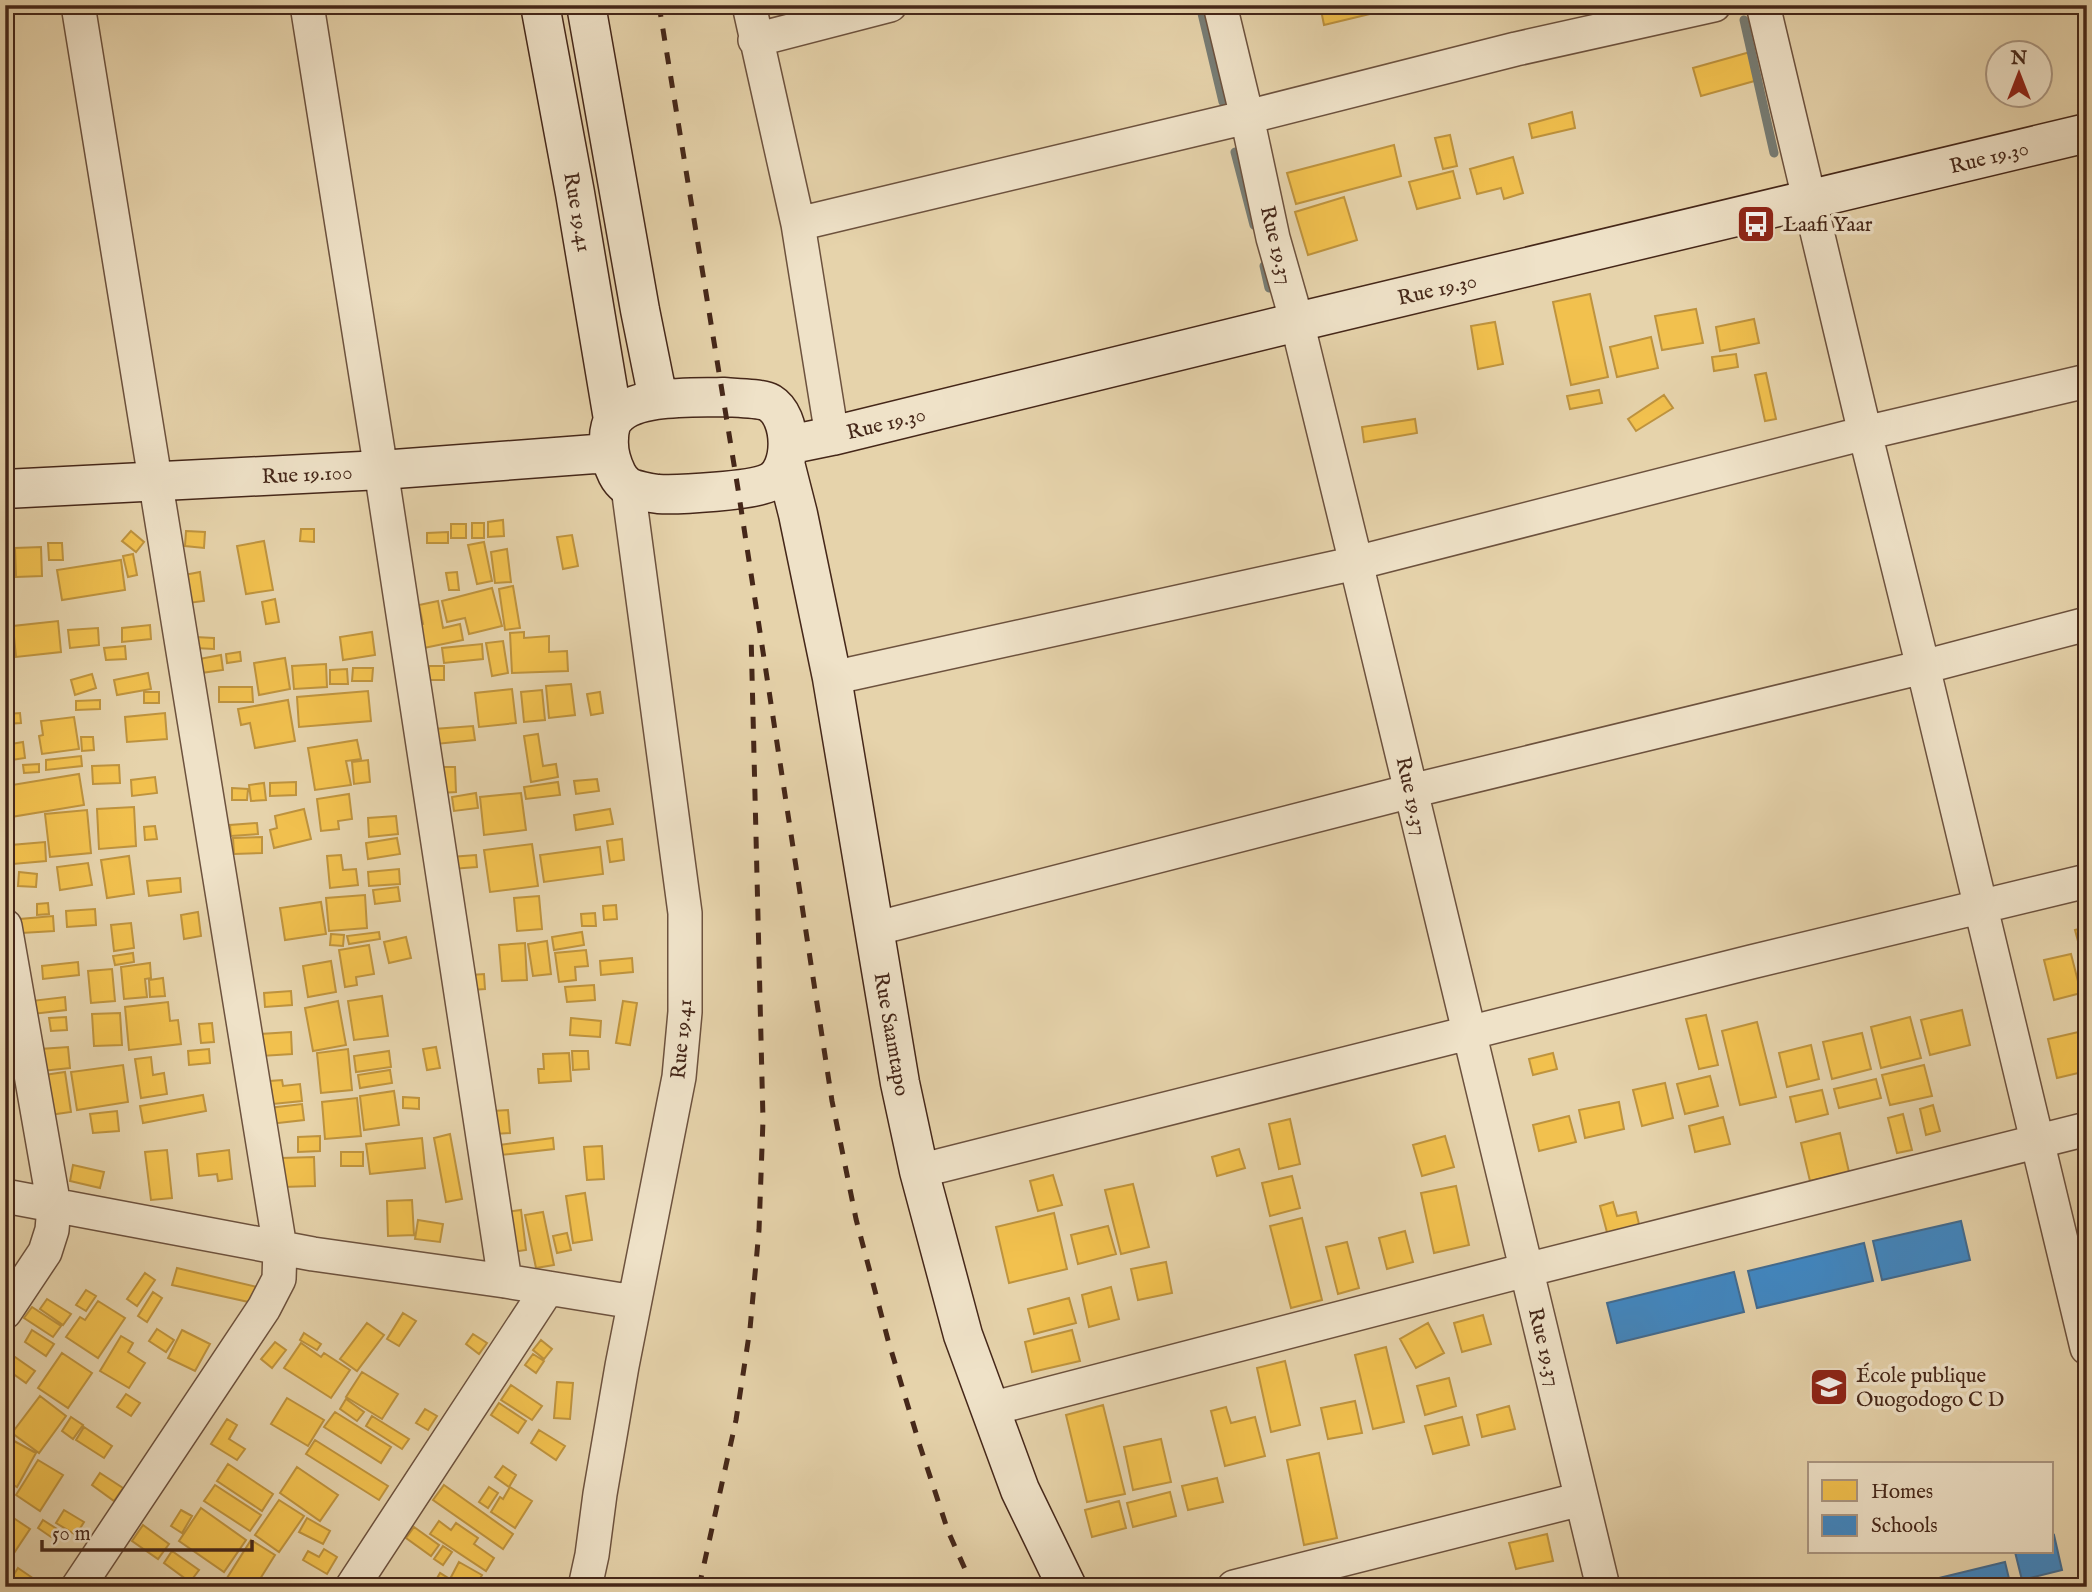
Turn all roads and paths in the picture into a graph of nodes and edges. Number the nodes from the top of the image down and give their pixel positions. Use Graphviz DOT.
graph roads {
  1 [pos="78,5"];
  2 [pos="307,5"];
  3 [pos="540,5"];
  4 [pos="586,5"];
  5 [pos="749,5"];
  6 [pos="890,5"];
  7 [pos="1220,5"];
  8 [pos="1714,5"];
  9 [pos="1763,5"];
  10 [pos="755,40"];
  11 [pos="1247,117"];
  12 [pos="2087,133"];
  13 [pos="1810,200"];
  14 [pos="798,224"];
  15 [pos="1297,322"];
  16 [pos="2087,381"];
  17 [pos="658,399"];
  18 [pos="1865,433"];
  19 [pos="611,436"];
  20 [pos="832,436"];
  21 [pos="786,454"];
  22 [pos="381,470"];
  23 [pos="156,482"];
  24 [pos="628,486"];
  25 [pos="5,489"];
  26 [pos="1356,563"];
  27 [pos="2087,624"];
  28 [pos="1923,667"];
  29 [pos="832,678"];
  30 [pos="1410,791"];
  31 [pos="2087,881"];
  32 [pos="1980,907"];
  33 [pos="5,926"];
  34 [pos="874,929"];
  35 [pos="1469,1033"];
  36 [pos="2087,1129"];
  37 [pos="2037,1141"];
  38 [pos="919,1171"];
  39 [pos="5,1196"];
  40 [pos="54,1206"];
  41 [pos="280,1248"];
  42 [pos="1526,1270"];
  43 [pos="505,1281"];
  44 [pos="548,1289"];
  45 [pos="634,1301"];
  46 [pos="5,1312"];
  47 [pos="2087,1348"];
  48 [pos="990,1409"];
  49 [pos="1581,1499"];
  50 [pos="78,1587"];
  51 [pos="352,1587"];
  52 [pos="585,1587"];
  53 [pos="1067,1587"];
  54 [pos="1234,1587"];
  55 [pos="1603,1587"];
  1 -- 23 [label="street"];
  2 -- 22 [label="street"];
  3 -- 19 [label="main road, Rue 19.41"];
  4 -- 17 [label="main road, Rue 19.41"];
  5 -- 10 [label="street"];
  6 -- 10 [label="street"];
  7 -- 11 [label="street, Rue 19.37"];
  8 -- 11 [label="street"];
  9 -- 13 [label="street"];
  10 -- 14 [label="street"];
  11 -- 14 [label="street"];
  11 -- 15 [label="street, Rue 19.37"];
  12 -- 13 [label="main road, Rue 19.30"];
  13 -- 15 [label="main road, Rue 19.30"];
  13 -- 18 [label="street"];
  14 -- 20 [label="street"];
  15 -- 20 [label="main road, Rue 19.30"];
  15 -- 26 [label="street, Rue 19.37"];
  16 -- 18 [label="street"];
  17 -- 19 [label="main road, Rue Saamtapo"];
  17 -- 21 [label="main road, Rue Saamtapo"];
  18 -- 26 [label="street"];
  18 -- 28 [label="street"];
  19 -- 22 [label="main road, Rue 19.100"];
  19 -- 24 [label="main road"];
  20 -- 21 [label="main road, Rue 19.30"];
  21 -- 24 [label="main road"];
  21 -- 29 [label="main road, Rue Saamtapo"];
  22 -- 23 [label="main road, Rue 19.100"];
  22 -- 43 [label="street"];
  23 -- 25 [label="main road, Rue 19.100"];
  23 -- 41 [label="street"];
  24 -- 45 [label="street, Rue 19.41"];
  26 -- 29 [label="street"];
  26 -- 30 [label="street, Rue 19.37"];
  27 -- 28 [label="street"];
  28 -- 30 [label="street"];
  28 -- 32 [label="street"];
  29 -- 34 [label="main road, Rue Saamtapo"];
  30 -- 34 [label="street"];
  30 -- 35 [label="street, Rue 19.37"];
  31 -- 32 [label="street"];
  32 -- 35 [label="street"];
  32 -- 37 [label="street"];
  33 -- 40 [label="street"];
  34 -- 38 [label="main road, Rue Saamtapo"];
  35 -- 38 [label="street"];
  35 -- 42 [label="street, Rue 19.37"];
  36 -- 37 [label="street"];
  37 -- 42 [label="street"];
  37 -- 47 [label="street"];
  38 -- 48 [label="main road, Rue Saamtapo"];
  39 -- 40 [label="street"];
  40 -- 41 [label="street"];
  40 -- 46 [label="street"];
  41 -- 43 [label="street"];
  41 -- 50 [label="street"];
  42 -- 48 [label="street"];
  42 -- 49 [label="street, Rue 19.37"];
  43 -- 44 [label="street"];
  44 -- 45 [label="street"];
  44 -- 51 [label="street"];
  45 -- 52 [label="street, Rue 19.41"];
  48 -- 53 [label="main road, Rue Saamtapo"];
  49 -- 54 [label="street"];
  49 -- 55 [label="street, Rue 19.37"];
}
